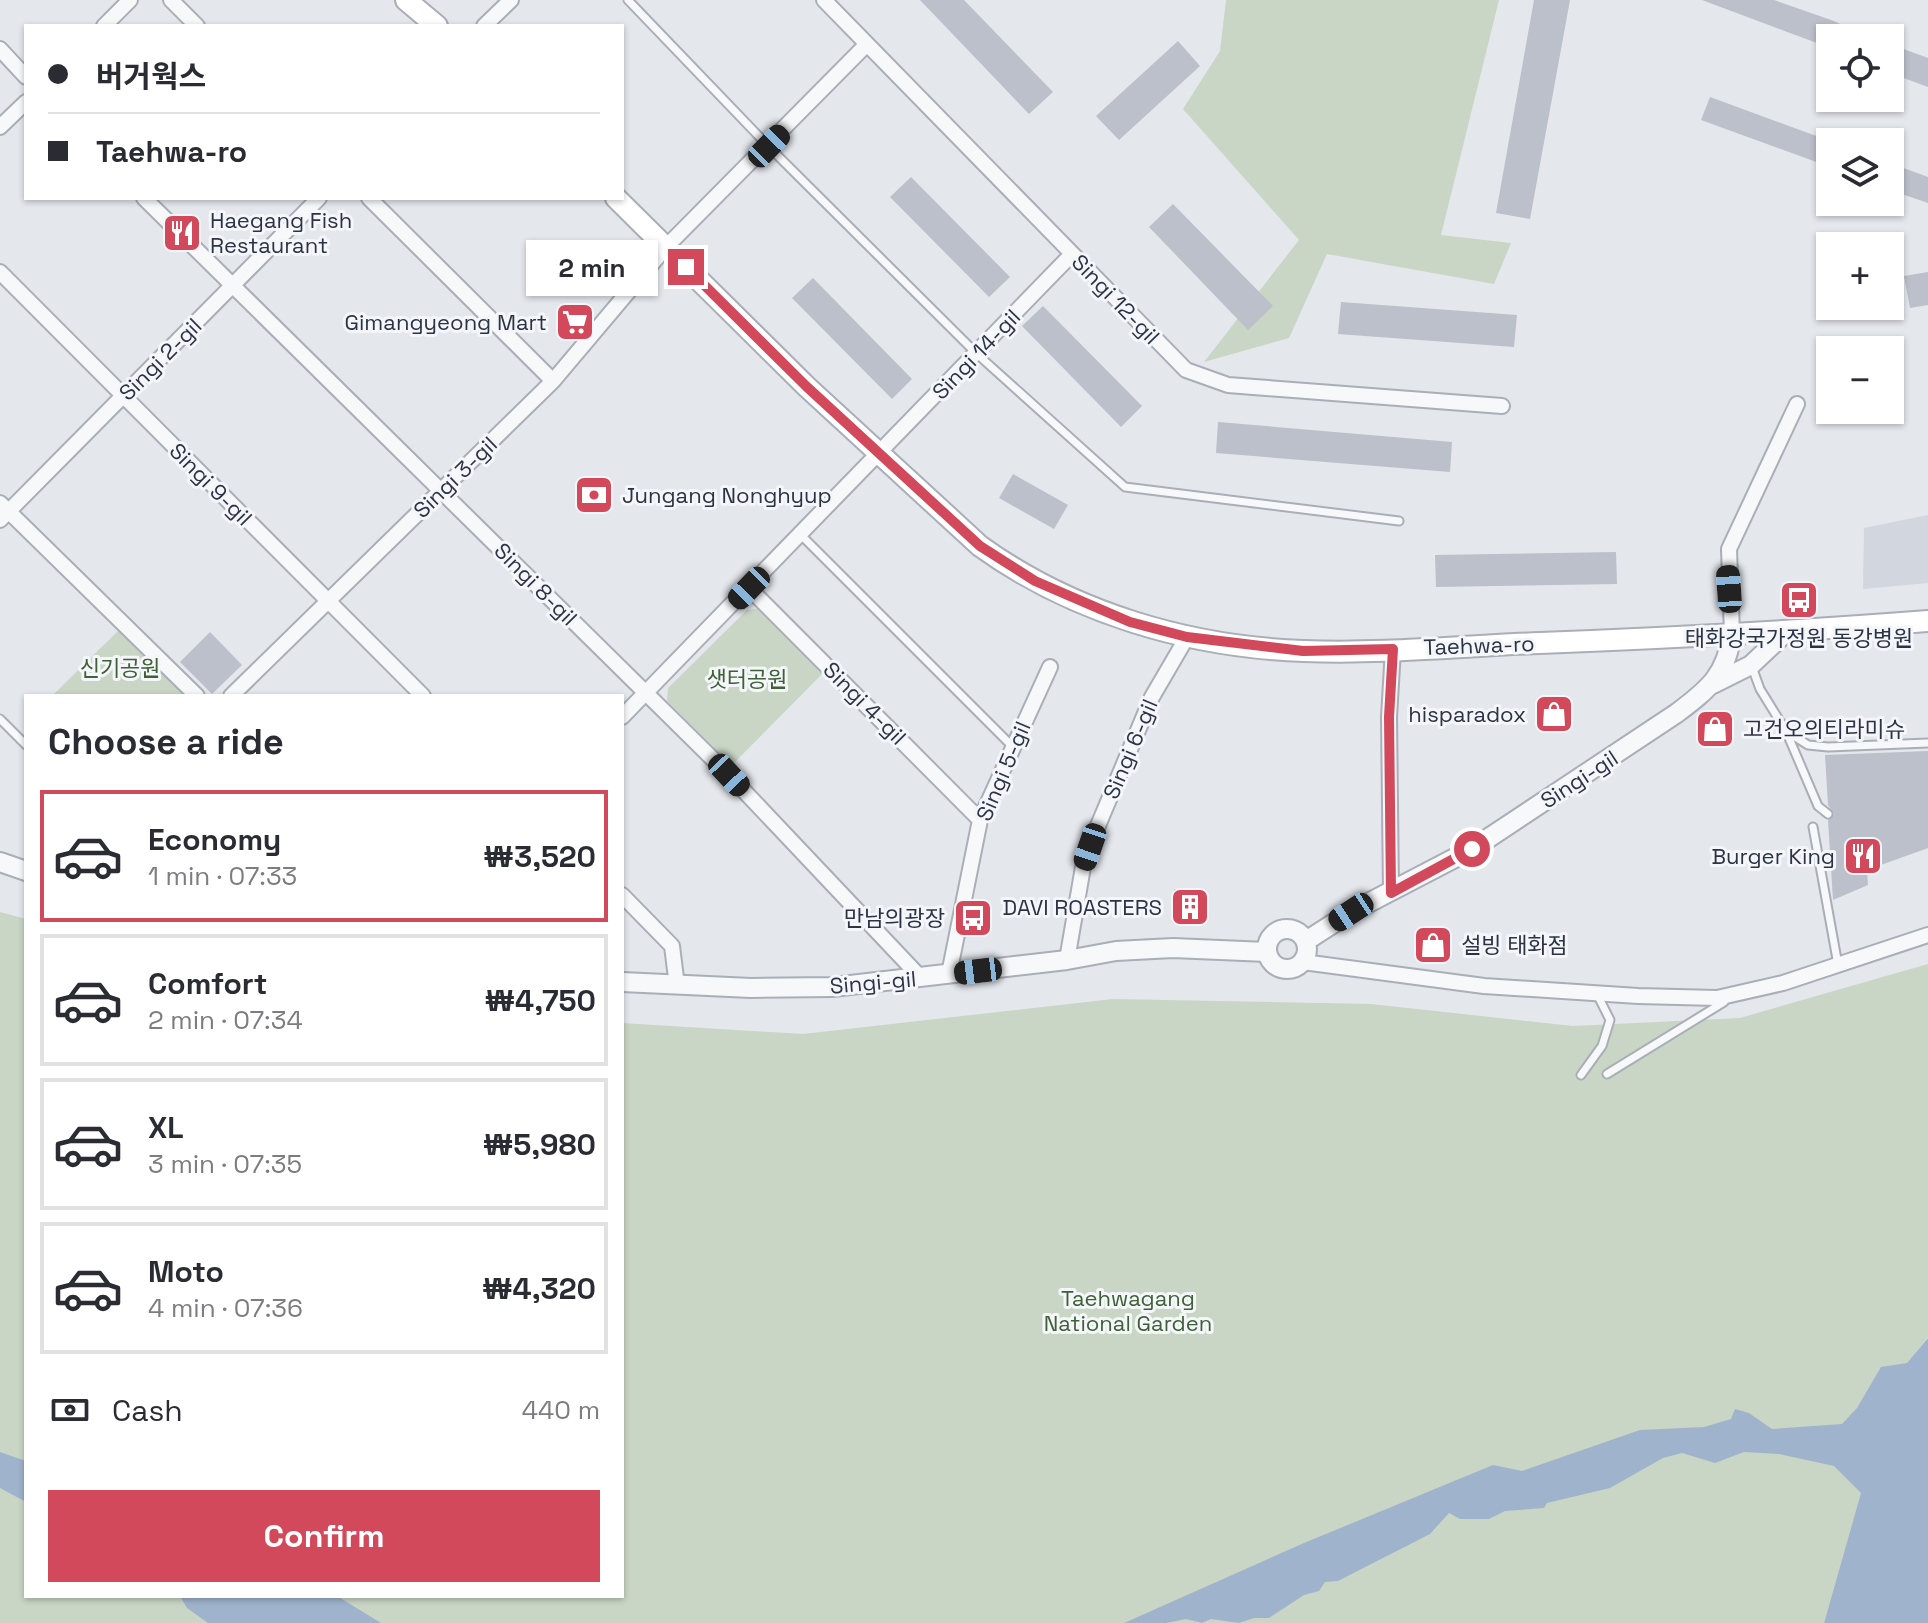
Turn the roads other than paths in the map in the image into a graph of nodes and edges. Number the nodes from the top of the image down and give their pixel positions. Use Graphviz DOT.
graph roads {
  1 [pos="130,0"];
  2 [pos="171,0"];
  3 [pos="406,0"];
  4 [pos="511,0"];
  5 [pos="628,0"];
  6 [pos="824,0"];
  7 [pos="106,24"];
  8 [pos="195,24"];
  9 [pos="435,24"];
  10 [pos="486,24"];
  11 [pos="867,44"];
  12 [pos="0,49"];
  13 [pos="24,75"];
  14 [pos="24,104"];
  15 [pos="0,127"];
  16 [pos="769,146"];
  17 [pos="146,200"];
  18 [pos="317,200"];
  19 [pos="371,200"];
  20 [pos="618,200"];
  21 [pos="666,247"];
  22 [pos="1072,254"];
  23 [pos="0,272"];
  24 [pos="234,284"];
  25 [pos="977,354"];
  26 [pos="553,381"];
  27 [pos="123,396"];
  28 [pos="1797,404"];
  29 [pos="1502,406"];
  30 [pos="879,453"];
  31 [pos="441,491"];
  32 [pos="3,511"];
  33 [pos="1399,521"];
  34 [pos="801,535"];
  35 [pos="749,588"];
  36 [pos="328,601"];
  37 [pos="1928,621"];
  38 [pos="1786,632"];
  39 [pos="1732,634"];
  40 [pos="1187,637"];
  41 [pos="1393,649"];
  42 [pos="1751,665"];
  43 [pos="1050,667"];
  44 [pos="1713,684"];
  45 [pos="646,693"];
  46 [pos="195,694"];
  47 [pos="233,694"];
  48 [pos="421,694"];
  49 [pos="624,715"];
  50 [pos="0,719"];
  51 [pos="1786,731"];
  52 [pos="24,743"];
  53 [pos="1928,743"];
  54 [pos="1012,746"];
  55 [pos="1828,814"];
  56 [pos="980,820"];
  57 [pos="1813,827"];
  58 [pos="0,862"];
  59 [pos="24,870"];
  60 [pos="1391,893"];
  61 [pos="624,897"];
  62 [pos="1928,935"];
  63 [pos="1306,941"];
  64 [pos="1267,952"];
  65 [pos="1067,960"];
  66 [pos="1303,962"];
  67 [pos="1838,965"];
  68 [pos="949,974"];
  69 [pos="921,978"];
  70 [pos="624,982"];
  71 [pos="677,986"];
  72 [pos="1597,994"];
  73 [pos="1731,997"];
  74 [pos="1607,1074"];
  75 [pos="1581,1075"];
  1 -- 7 [label="street"];
  2 -- 8 [label="street"];
  3 -- 9 [label="main road"];
  4 -- 10 [label="street"];
  5 -- 16 [label="lane"];
  6 -- 11 [label="street, Singi 12-gil"];
  11 -- 16 [label="street, Singi 3-gil"];
  11 -- 22 [label="street, Singi 12-gil"];
  12 -- 13 [label="street"];
  14 -- 15 [label="street"];
  16 -- 21 [label="street, Singi 3-gil"];
  16 -- 25 [label="lane"];
  17 -- 24 [label="street, Singi 8-gil"];
  18 -- 24 [label="street, Singi 2-gil"];
  19 -- 26 [label="street"];
  20 -- 21 [label="main road, Taehwa-ro"];
  21 -- 26 [label="street, Singi 3-gil"];
  21 -- 30 [label="main road, Taehwa-ro"];
  22 -- 25 [label="street, Singi 14-gil"];
  22 -- 29 [label="street, Singi 12-gil"];
  23 -- 27 [label="street, Singi 9-gil"];
  24 -- 27 [label="street, Singi 2-gil"];
  24 -- 31 [label="street, Singi 8-gil"];
  25 -- 30 [label="street, Singi 14-gil"];
  25 -- 33 [label="lane"];
  26 -- 31 [label="street, Singi 3-gil"];
  27 -- 32 [label="street, Singi 2-gil"];
  27 -- 36 [label="street, Singi 9-gil"];
  28 -- 39 [label="street"];
  30 -- 34 [label="street"];
  30 -- 40 [label="main road, Taehwa-ro"];
  31 -- 36 [label="street, Singi 3-gil"];
  31 -- 45 [label="street, Singi 8-gil"];
  32 -- 46 [label="street"];
  34 -- 35 [label="street"];
  34 -- 54 [label="lane"];
  35 -- 45 [label="street"];
  35 -- 56 [label="street, Singi 4-gil"];
  36 -- 47 [label="street, Singi 3-gil"];
  36 -- 48 [label="street, Singi 9-gil"];
  37 -- 38 [label="main road, Taehwa-ro"];
  38 -- 39 [label="main road, Taehwa-ro"];
  38 -- 42 [label="street"];
  39 -- 41 [label="main road, Taehwa-ro"];
  39 -- 44 [label="street, Singi-gil"];
  40 -- 41 [label="main road, Taehwa-ro"];
  40 -- 65 [label="street, Singi 6-gil"];
  41 -- 60 [label="street"];
  42 -- 44 [label="street"];
  42 -- 51 [label="lane"];
  43 -- 54 [label="street, Singi 5-gil"];
  44 -- 60 [label="street, Singi-gil"];
  45 -- 49 [label="street"];
  45 -- 69 [label="street, Singi 8-gil"];
  50 -- 52 [label="lane"];
  51 -- 53 [label="lane"];
  51 -- 55 [label="lane"];
  54 -- 56 [label="street, Singi 5-gil"];
  56 -- 68 [label="street, Singi 5-gil"];
  57 -- 67 [label="lane"];
  58 -- 59 [label="street"];
  60 -- 63 [label="street, Singi-gil"];
  61 -- 71 [label="street"];
  62 -- 67 [label="street"];
  63 -- 64 [label="street"];
  63 -- 66 [label="street"];
  64 -- 65 [label="street, Singi-gil"];
  64 -- 66 [label="street"];
  65 -- 68 [label="street, Singi-gil"];
  66 -- 72 [label="street"];
  67 -- 73 [label="street"];
  68 -- 69 [label="street, Singi-gil"];
  69 -- 71 [label="street, Singi-gil"];
  70 -- 71 [label="street, Singi-gil"];
  72 -- 73 [label="street"];
  72 -- 75 [label="lane"];
  73 -- 74 [label="lane"];
}
